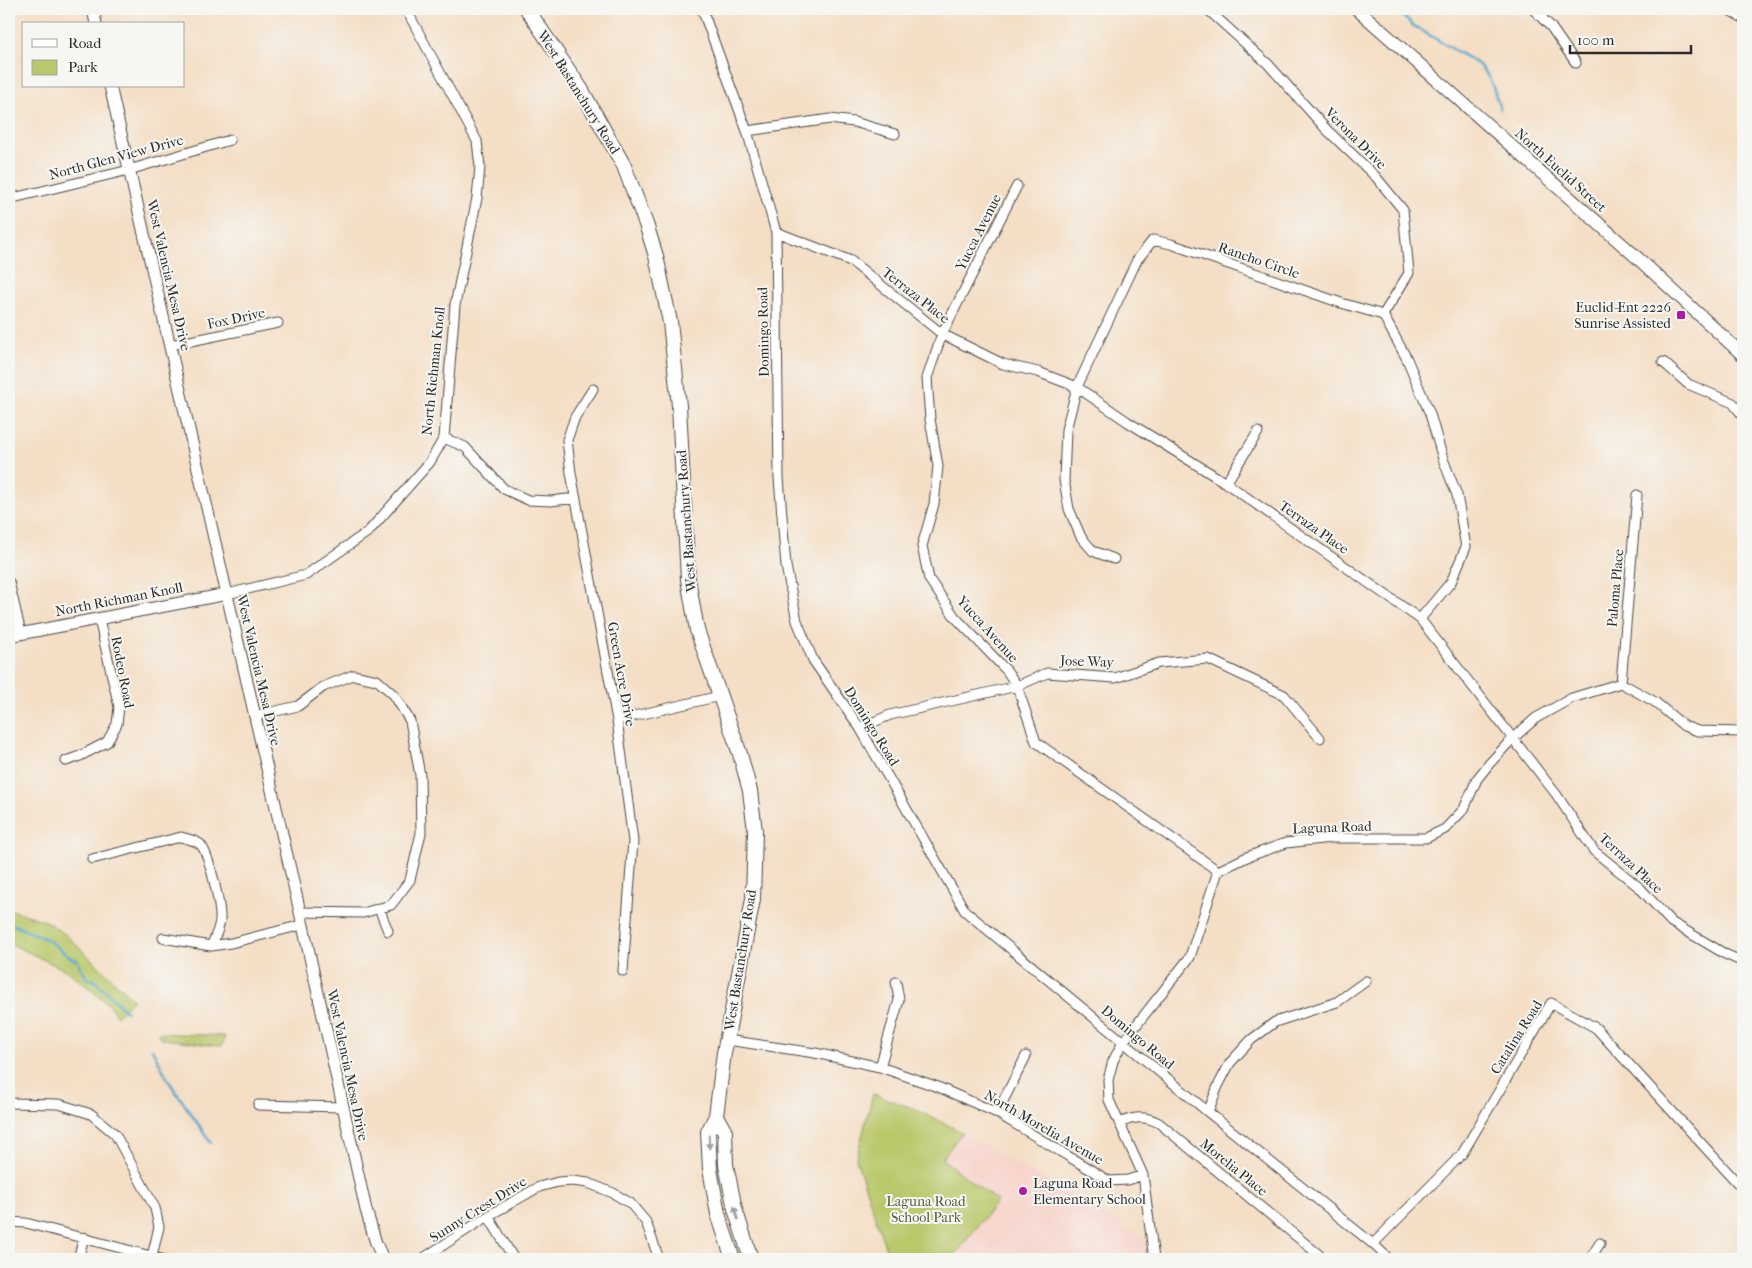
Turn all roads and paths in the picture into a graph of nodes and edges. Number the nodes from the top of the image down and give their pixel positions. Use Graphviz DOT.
graph roads {
  1 [pos="93,9"];
  2 [pos="406,9"];
  3 [pos="527,9"];
  4 [pos="702,9"];
  5 [pos="1207,9"];
  6 [pos="1357,9"];
  7 [pos="1533,9"];
  8 [pos="1727,9"];
  9 [pos="1743,18"];
  10 [pos="96,22"];
  11 [pos="1576,63"];
  12 [pos="110,88"];
  13 [pos="747,130"];
  14 [pos="895,134"];
  15 [pos="230,140"];
  16 [pos="129,170"];
  17 [pos="1017,186"];
  18 [pos="9,199"];
  19 [pos="776,232"];
  20 [pos="1383,315"];
  21 [pos="278,323"];
  22 [pos="942,334"];
  23 [pos="171,345"];
  24 [pos="1743,355"];
  25 [pos="1663,362"];
  26 [pos="1077,387"];
  27 [pos="593,389"];
  28 [pos="1743,416"];
  29 [pos="1258,432"];
  30 [pos="444,438"];
  31 [pos="1226,483"];
  32 [pos="1637,495"];
  33 [pos="576,498"];
  34 [pos="1114,559"];
  35 [pos="9,582"];
  36 [pos="227,594"];
  37 [pos="99,619"];
  38 [pos="1420,619"];
  39 [pos="21,633"];
  40 [pos="9,636"];
  41 [pos="1621,683"];
  42 [pos="1017,686"];
  43 [pos="720,696"];
  44 [pos="254,716"];
  45 [pos="617,720"];
  46 [pos="860,728"];
  47 [pos="1743,732"];
  48 [pos="1320,738"];
  49 [pos="1512,739"];
  50 [pos="66,760"];
  51 [pos="92,859"];
  52 [pos="1218,871"];
  53 [pos="379,908"];
  54 [pos="300,912"];
  55 [pos="302,925"];
  56 [pos="388,931"];
  57 [pos="164,938"];
  58 [pos="212,946"];
  59 [pos="1743,962"];
  60 [pos="623,971"];
  61 [pos="1366,981"];
  62 [pos="896,982"];
  63 [pos="727,1040"];
  64 [pos="1123,1042"];
  65 [pos="1026,1056"];
  66 [pos="880,1067"];
  67 [pos="9,1103"];
  68 [pos="258,1105"];
  69 [pos="342,1107"];
  70 [pos="1208,1112"];
  71 [pos="997,1113"];
  72 [pos="716,1116"];
  73 [pos="1118,1124"];
  74 [pos="1143,1175"];
  75 [pos="1743,1189"];
  76 [pos="488,1216"];
  77 [pos="9,1222"];
  78 [pos="84,1238"];
  79 [pos="1600,1243"];
  80 [pos="1373,1244"];
  81 [pos="152,1256"];
  82 [pos="78,1259"];
  83 [pos="162,1259"];
  84 [pos="383,1259"];
  85 [pos="422,1259"];
  86 [pos="514,1259"];
  87 [pos="659,1259"];
  88 [pos="733,1259"];
  89 [pos="751,1259"];
  90 [pos="1154,1259"];
  91 [pos="1324,1259"];
  92 [pos="1389,1259"];
  93 [pos="1590,1259"];
  1 -- 10 [label="street"];
  2 -- 30 [label="street, North Richman Knoll"];
  3 -- 43 [label="main road, West Bastanchury Road"];
  4 -- 13 [label="street, Domingo Road"];
  5 -- 20 [label="street, Verona Drive"];
  6 -- 24 [label="main road, North Euclid Street"];
  7 -- 11 [label="street"];
  8 -- 9 [label="street"];
  12 -- 16 [label="street, West Valencia Mesa Drive"];
  13 -- 14 [label="street"];
  13 -- 19 [label="street, Domingo Road"];
  15 -- 16 [label="street, North Glen View Drive"];
  16 -- 18 [label="street, North Glen View Drive"];
  16 -- 23 [label="street, West Valencia Mesa Drive"];
  17 -- 22 [label="street, Yucca Avenue"];
  19 -- 22 [label="street, Terraza Place"];
  19 -- 46 [label="street, Domingo Road"];
  20 -- 26 [label="street, Rancho Circle"];
  20 -- 38 [label="street"];
  21 -- 23 [label="street, Fox Drive"];
  22 -- 26 [label="street, Terraza Place"];
  22 -- 42 [label="street, Yucca Avenue"];
  23 -- 36 [label="street, West Valencia Mesa Drive"];
  25 -- 28 [label="street"];
  26 -- 31 [label="street, Terraza Place"];
  26 -- 34 [label="street, Rancho Circle"];
  27 -- 33 [label="street, Green Acre Drive"];
  29 -- 31 [label="street"];
  30 -- 33 [label="street"];
  30 -- 36 [label="street, North Richman Knoll"];
  31 -- 38 [label="street, Terraza Place"];
  32 -- 41 [label="street, Paloma Place"];
  33 -- 45 [label="street, Green Acre Drive"];
  35 -- 39 [label="street"];
  36 -- 37 [label="street, North Richman Knoll"];
  36 -- 44 [label="street, West Valencia Mesa Drive"];
  37 -- 39 [label="street, North Richman Knoll"];
  37 -- 50 [label="street, Rodeo Road"];
  38 -- 49 [label="street, Terraza Place"];
  39 -- 40 [label="street, North Richman Knoll"];
  41 -- 47 [label="street"];
  41 -- 49 [label="street, Laguna Road"];
  42 -- 46 [label="street, Jose Way"];
  42 -- 48 [label="street, Jose Way"];
  42 -- 52 [label="street, Yucca Avenue"];
  43 -- 45 [label="street"];
  43 -- 63 [label="main road, West Bastanchury Road"];
  44 -- 53 [label="street"];
  44 -- 54 [label="street, West Valencia Mesa Drive"];
  45 -- 60 [label="street, Green Acre Drive"];
  46 -- 64 [label="street, Domingo Road"];
  49 -- 52 [label="street, Laguna Road"];
  49 -- 59 [label="street, Terraza Place"];
  51 -- 58 [label="street"];
  52 -- 64 [label="street"];
  53 -- 54 [label="street"];
  53 -- 56 [label="street"];
  54 -- 55 [label="street, West Valencia Mesa Drive"];
  55 -- 58 [label="street"];
  55 -- 69 [label="street, West Valencia Mesa Drive"];
  57 -- 58 [label="street"];
  61 -- 70 [label="street"];
  62 -- 66 [label="street"];
  63 -- 66 [label="street, North Morelia Avenue"];
  63 -- 72 [label="main road, West Bastanchury Road"];
  64 -- 70 [label="street, Domingo Road"];
  64 -- 73 [label="street"];
  65 -- 71 [label="street"];
  66 -- 71 [label="street, North Morelia Avenue"];
  67 -- 81 [label="street"];
  68 -- 69 [label="street"];
  69 -- 84 [label="street, West Valencia Mesa Drive"];
  70 -- 80 [label="street, Domingo Road"];
  71 -- 74 [label="street, North Morelia Avenue"];
  72 -- 88 [label="main road, West Bastanchury Road, one-way"];
  89 -- 72 [label="main road, West Bastanchury Road, one-way"];
  73 -- 74 [label="street"];
  73 -- 91 [label="street, Morelia Place"];
  74 -- 90 [label="street"];
  75 -- 80 [label="street, Catalina Road"];
  76 -- 85 [label="street, Sunny Crest Drive"];
  76 -- 86 [label="street"];
  76 -- 87 [label="street, Sunny Crest Drive"];
  77 -- 78 [label="street"];
  78 -- 81 [label="street"];
  78 -- 82 [label="street"];
  79 -- 93 [label="street"];
  80 -- 92 [label="street, Domingo Road"];
  81 -- 83 [label="street"];
}
